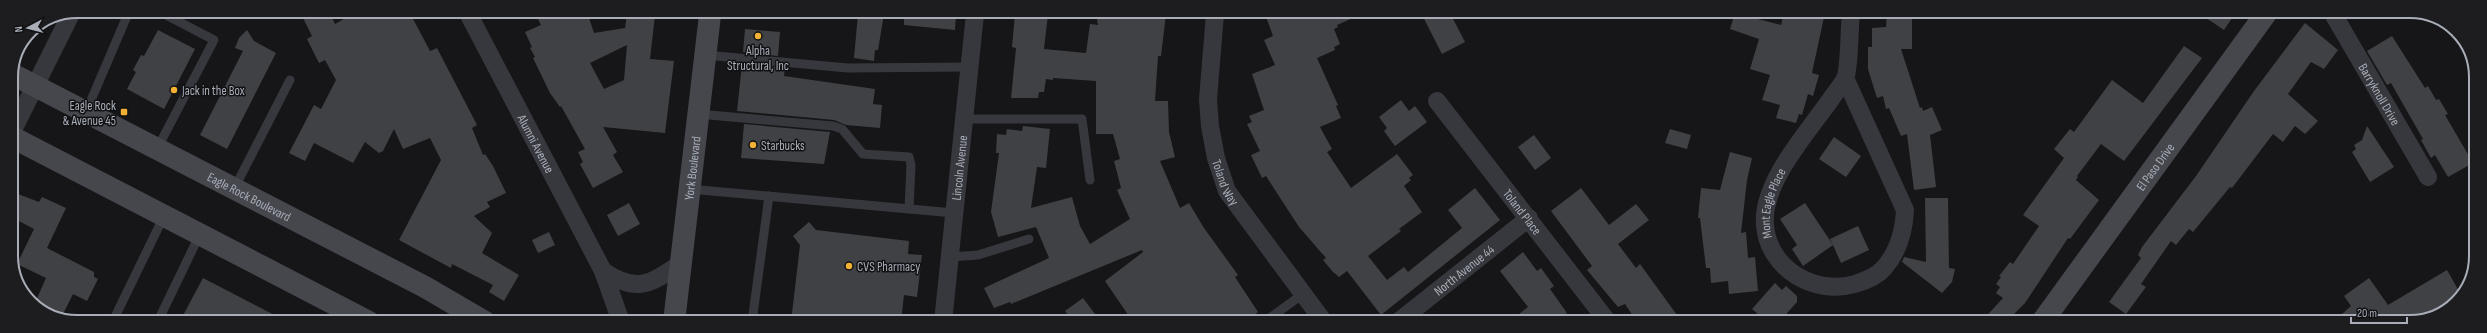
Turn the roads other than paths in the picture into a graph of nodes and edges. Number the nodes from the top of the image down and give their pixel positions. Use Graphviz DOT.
graph roads {
  1 [pos="126,18"];
  2 [pos="172,18"];
  3 [pos="471,18"];
  4 [pos="710,18"];
  5 [pos="975,18"];
  6 [pos="1215,18"];
  7 [pos="1850,18"];
  8 [pos="2263,18"];
  9 [pos="2335,18"];
  10 [pos="69,19"];
  11 [pos="705,55"];
  12 [pos="969,66"];
  13 [pos="18,77"];
  14 [pos="1845,78"];
  15 [pos="290,80"];
  16 [pos="35,86"];
  17 [pos="1437,101"];
  18 [pos="86,112"];
  19 [pos="698,114"];
  20 [pos="964,119"];
  21 [pos="18,120"];
  22 [pos="18,140"];
  23 [pos="157,149"];
  24 [pos="2428,177"];
  25 [pos="1090,180"];
  26 [pos="234,189"];
  27 [pos="690,189"];
  28 [pos="769,196"];
  29 [pos="909,209"];
  30 [pos="954,213"];
  31 [pos="164,216"];
  32 [pos="1529,218"];
  33 [pos="200,234"];
  34 [pos="1030,238"];
  35 [pos="950,257"];
  36 [pos="680,264"];
  37 [pos="603,271"];
  38 [pos="1303,294"];
  39 [pos="116,315"];
  40 [pos="161,315"];
  41 [pos="355,315"];
  42 [pos="473,315"];
  43 [pos="618,315"];
  44 [pos="675,315"];
  45 [pos="753,315"];
  46 [pos="944,315"];
  47 [pos="1274,315"];
  48 [pos="1319,315"];
  49 [pos="1407,315"];
  50 [pos="1603,315"];
  51 [pos="2047,315"];
  1 -- 18 [label="lane"];
  2 -- 23 [label="lane"];
  3 -- 37 [label="street, Alumni Avenue"];
  4 -- 11 [label="main road, York Boulevard"];
  5 -- 12 [label="street, Lincoln Avenue"];
  6 -- 38 [label="street, Toland Way"];
  7 -- 14 [label="street, Mont Eagle Place"];
  8 -- 51 [label="main road, El Paso Drive"];
  9 -- 24 [label="street, Barryknoll Drive"];
  10 -- 16 [label="street"];
  11 -- 12 [label="lane"];
  11 -- 19 [label="main road, York Boulevard"];
  12 -- 20 [label="street, Lincoln Avenue"];
  13 -- 16 [label="main road, Eagle Rock Boulevard"];
  14 -- 14 [label="street, Mont Eagle Place"];
  15 -- 26 [label="lane"];
  16 -- 18 [label="main road, Eagle Rock Boulevard"];
  16 -- 21 [label="street"];
  17 -- 32 [label="street, Toland Place"];
  18 -- 23 [label="main road, Eagle Rock Boulevard"];
  19 -- 27 [label="main road, York Boulevard"];
  19 -- 29 [label="lane"];
  20 -- 25 [label="lane"];
  20 -- 30 [label="street, Lincoln Avenue"];
  22 -- 31 [label="main road"];
  23 -- 26 [label="main road, Eagle Rock Boulevard"];
  26 -- 42 [label="main road, Eagle Rock Boulevard"];
  27 -- 28 [label="lane"];
  27 -- 36 [label="main road, York Boulevard"];
  28 -- 29 [label="lane"];
  28 -- 45 [label="lane"];
  29 -- 30 [label="lane"];
  30 -- 35 [label="street, Lincoln Avenue"];
  31 -- 33 [label="main road"];
  31 -- 39 [label="lane"];
  32 -- 49 [label="street, North Avenue 44"];
  32 -- 50 [label="street, Toland Place"];
  33 -- 40 [label="lane"];
  33 -- 41 [label="main road"];
  34 -- 35 [label="lane"];
  35 -- 46 [label="street, Lincoln Avenue"];
  36 -- 37 [label="street, Alumni Avenue"];
  36 -- 44 [label="main road, York Boulevard"];
  37 -- 43 [label="street, Alumni Avenue"];
  38 -- 47 [label="lane"];
  38 -- 48 [label="street, Toland Way"];
}
